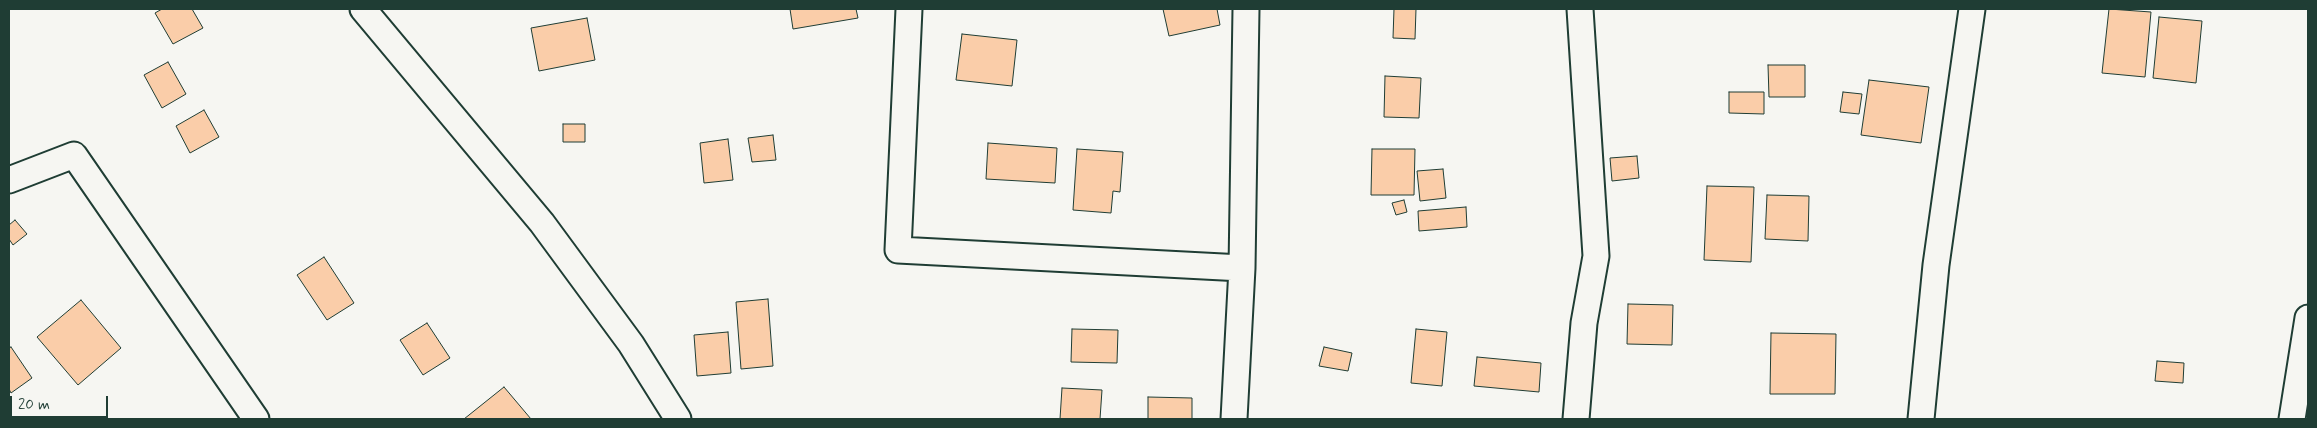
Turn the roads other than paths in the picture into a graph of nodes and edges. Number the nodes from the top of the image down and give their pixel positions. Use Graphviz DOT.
graph roads {
  1 [pos="362,9"];
  2 [pos="909,9"];
  3 [pos="1246,9"];
  4 [pos="1580,9"];
  5 [pos="1972,9"];
  6 [pos="9,180"];
  7 [pos="1242,268"];
  8 [pos="2308,318"];
  9 [pos="256,419"];
  10 [pos="678,419"];
  11 [pos="1234,419"];
  12 [pos="1576,419"];
  13 [pos="1921,419"];
  14 [pos="2292,419"];
  1 -- 10 [label="street"];
  2 -- 7 [label="street"];
  3 -- 7 [label="street"];
  4 -- 12 [label="street"];
  5 -- 13 [label="street"];
  6 -- 9 [label="street"];
  7 -- 11 [label="street"];
  8 -- 14 [label="street"];
}
